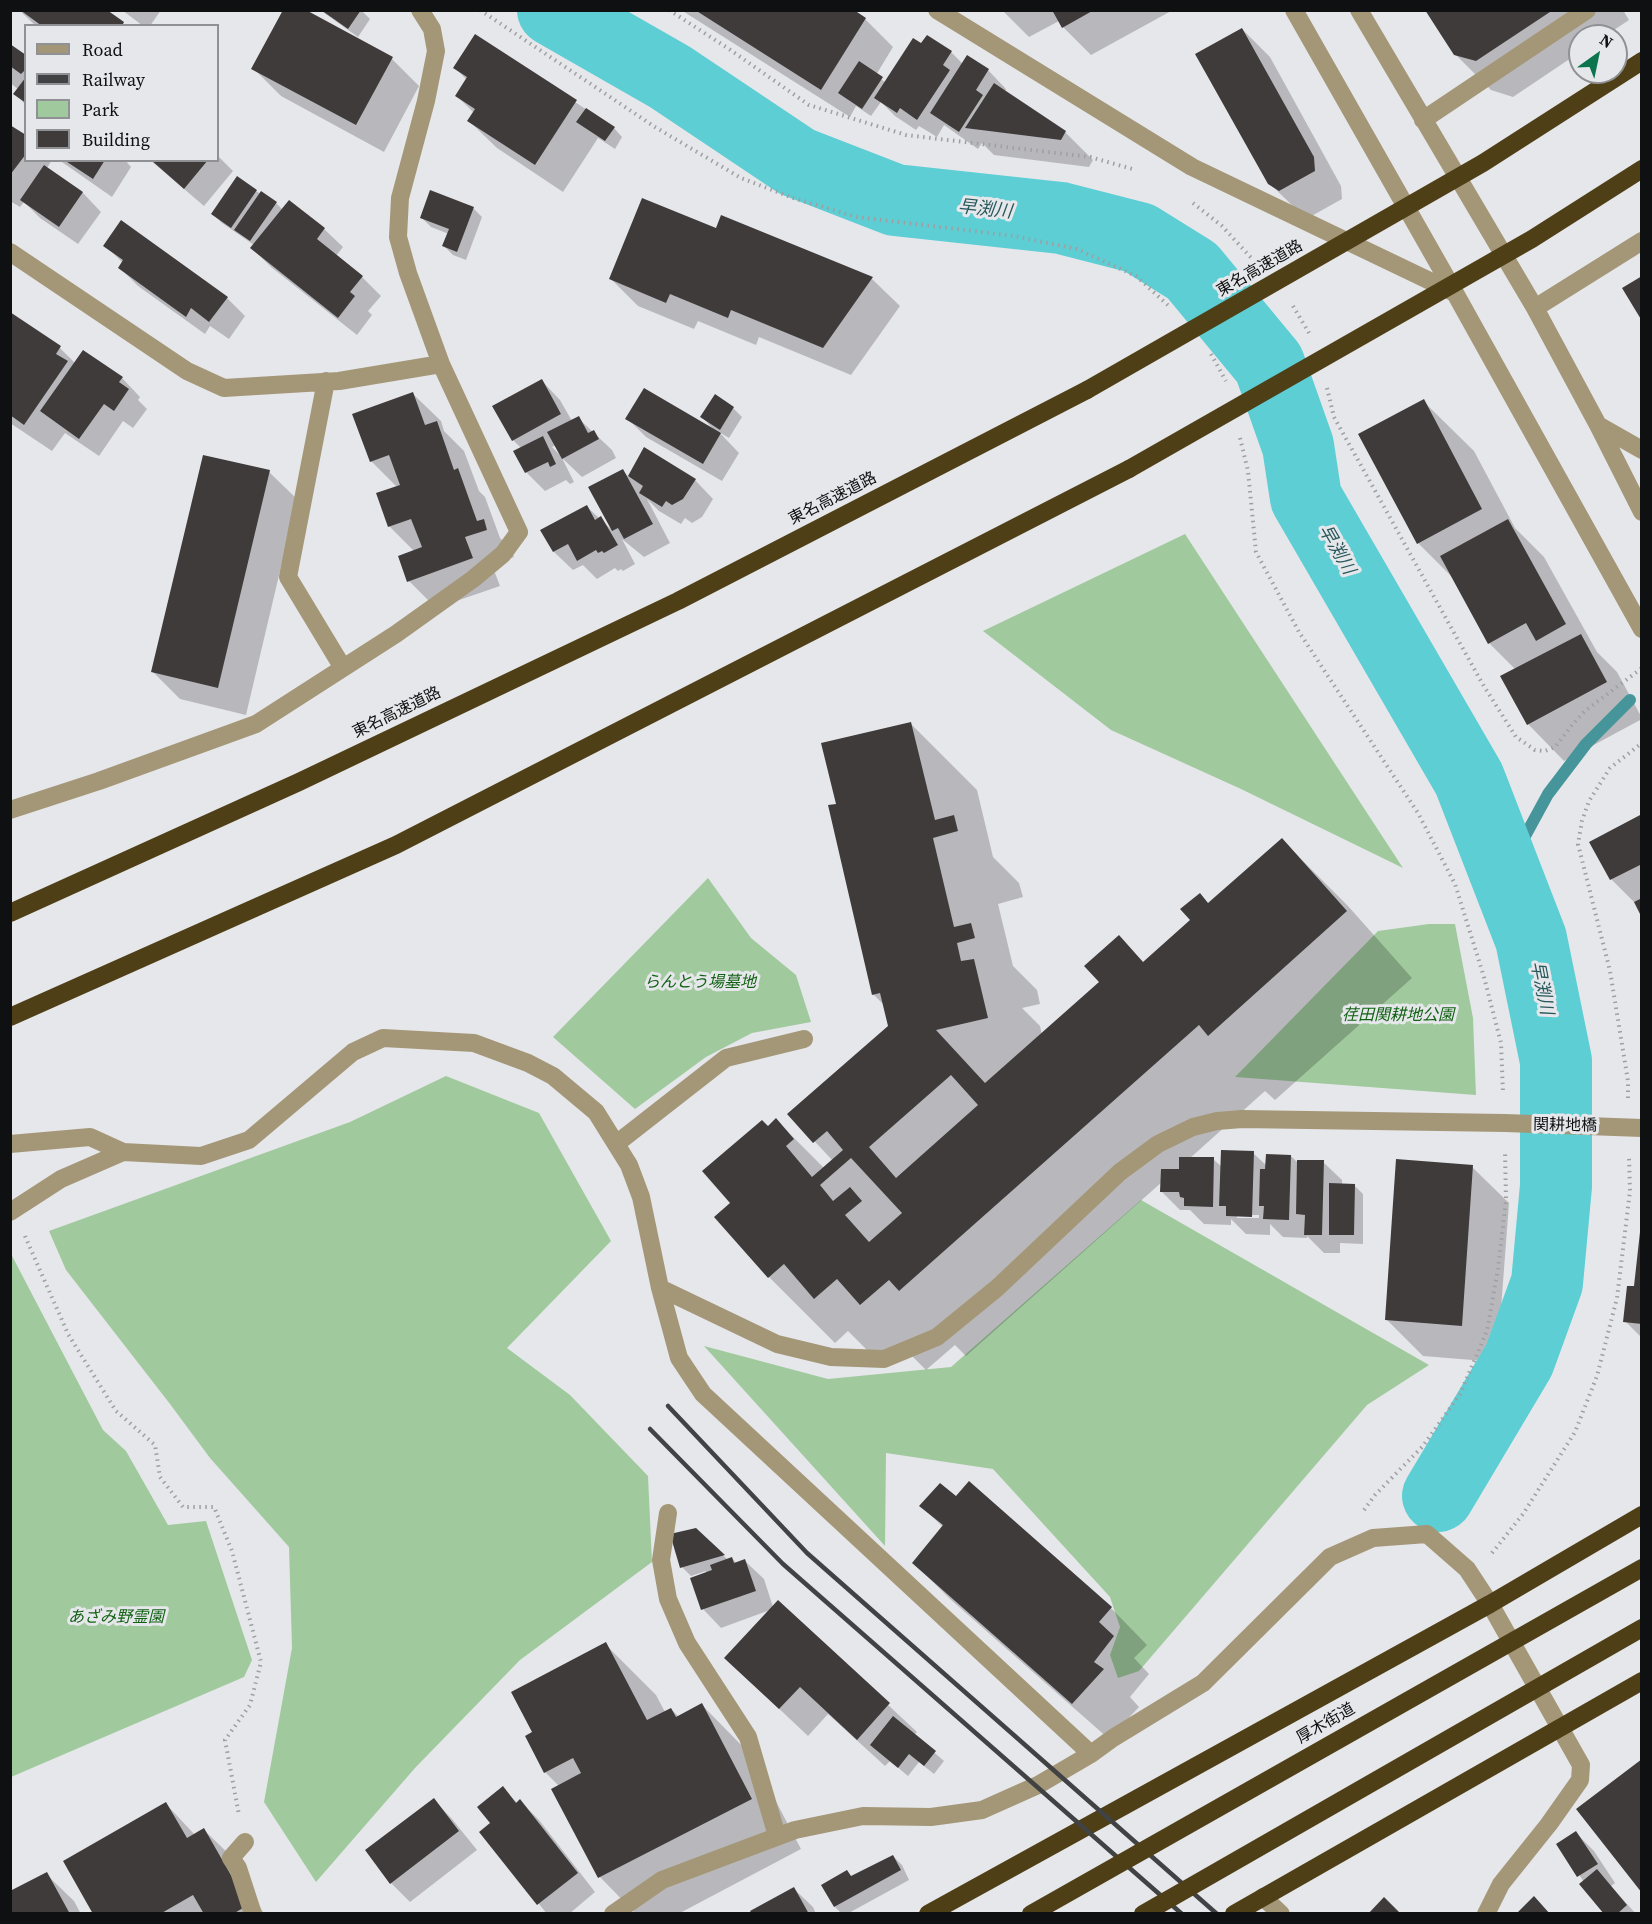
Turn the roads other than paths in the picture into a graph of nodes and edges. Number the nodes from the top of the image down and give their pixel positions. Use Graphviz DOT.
graph roads {
  1 [pos="420,10"];
  2 [pos="937,10"];
  3 [pos="1294,10"];
  4 [pos="1359,10"];
  5 [pos="1587,10"];
  6 [pos="1641,61"];
  7 [pos="1423,120"];
  8 [pos="1641,169"];
  9 [pos="1641,241"];
  10 [pos="10,252"];
  11 [pos="1455,292"];
  12 [pos="1535,308"];
  13 [pos="441,364"];
  14 [pos="326,381"];
  15 [pos="1598,425"];
  16 [pos="1641,450"];
  17 [pos="1641,512"];
  18 [pos="1641,629"];
  19 [pos="343,668"];
  20 [pos="10,810"];
  21 [pos="10,913"];
  22 [pos="10,1017"];
  23 [pos="804,1038"];
  24 [pos="1641,1128"];
  25 [pos="10,1144"];
  26 [pos="616,1144"];
  27 [pos="123,1152"];
  28 [pos="12,1211"];
  29 [pos="660,1288"];
  30 [pos="668,1513"];
  31 [pos="1641,1515"];
  32 [pos="1641,1568"];
  33 [pos="1490,1604"];
  34 [pos="1641,1628"];
  35 [pos="1641,1681"];
  36 [pos="1561,1727"];
  37 [pos="1091,1754"];
  38 [pos="777,1836"];
  39 [pos="244,1842"];
  40 [pos="1263,1897"];
  41 [pos="254,1914"];
  42 [pos="613,1914"];
  43 [pos="928,1914"];
  44 [pos="1031,1914"];
  45 [pos="1143,1914"];
  46 [pos="1234,1914"];
  47 [pos="1281,1914"];
  48 [pos="1486,1914"];
  1 -- 13 [label="street"];
  2 -- 11 [label="street"];
  3 -- 11 [label="street"];
  4 -- 7 [label="street"];
  5 -- 7 [label="street"];
  6 -- 21 [label="highway, 東名高速道路, bridge"];
  7 -- 12 [label="street"];
  8 -- 22 [label="highway, bridge"];
  9 -- 12 [label="street"];
  10 -- 14 [label="street"];
  11 -- 18 [label="street"];
  12 -- 15 [label="street"];
  13 -- 14 [label="street"];
  13 -- 19 [label="street"];
  14 -- 19 [label="street"];
  15 -- 16 [label="street"];
  15 -- 17 [label="street"];
  19 -- 20 [label="street"];
  23 -- 26 [label="street"];
  24 -- 29 [label="street, 関耕地橋"];
  25 -- 27 [label="street"];
  26 -- 27 [label="street"];
  26 -- 29 [label="street"];
  27 -- 28 [label="street"];
  29 -- 37 [label="street"];
  30 -- 38 [label="street"];
  31 -- 33 [label="highway"];
  32 -- 44 [label="highway, 厚木街道, bridge"];
  33 -- 36 [label="street"];
  33 -- 37 [label="street"];
  33 -- 43 [label="highway"];
  34 -- 45 [label="highway, bridge"];
  35 -- 36 [label="highway"];
  36 -- 40 [label="highway"];
  36 -- 48 [label="street"];
  37 -- 38 [label="street"];
  38 -- 42 [label="street"];
  39 -- 41 [label="street"];
  40 -- 46 [label="highway"];
  40 -- 47 [label="street"];
}
